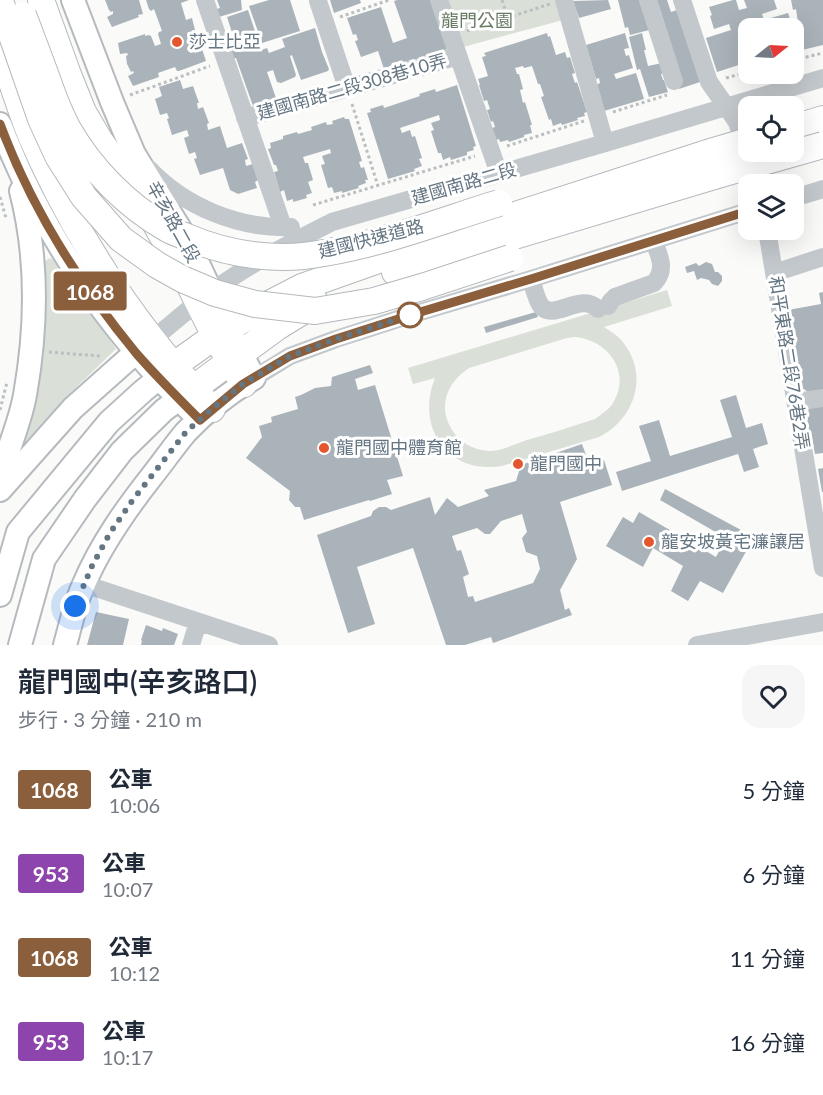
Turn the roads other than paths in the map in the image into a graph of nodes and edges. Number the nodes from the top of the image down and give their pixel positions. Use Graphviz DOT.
graph roads {
  1 [pos="18,0"];
  2 [pos="41,0"];
  3 [pos="73,0"];
  4 [pos="206,0"];
  5 [pos="439,0"];
  6 [pos="648,0"];
  7 [pos="682,0"];
  8 [pos="0,1"];
  9 [pos="558,2"];
  10 [pos="314,10"];
  11 [pos="0,48"];
  12 [pos="458,56"];
  13 [pos="823,78"];
  14 [pos="674,81"];
  15 [pos="347,88"];
  16 [pos="726,106"];
  17 [pos="245,118"];
  18 [pos="823,119"];
  19 [pos="0,124"];
  20 [pos="804,125"];
  21 [pos="605,143"];
  22 [pos="823,145"];
  23 [pos="738,147"];
  24 [pos="134,154"];
  25 [pos="12,157"];
  26 [pos="710,165"];
  27 [pos="499,174"];
  28 [pos="754,174"];
  29 [pos="635,188"];
  30 [pos="823,189"];
  31 [pos="804,195"];
  32 [pos="738,214"];
  33 [pos="332,222"];
  34 [pos="283,227"];
  35 [pos="769,240"];
  36 [pos="654,241"];
  37 [pos="823,257"];
  38 [pos="774,273"];
  39 [pos="531,279"];
  40 [pos="204,297"];
  41 [pos="222,332"];
  42 [pos="144,346"];
  43 [pos="235,357"];
  44 [pos="166,372"];
  45 [pos="249,381"];
  46 [pos="186,394"];
  47 [pos="823,398"];
  48 [pos="796,402"];
  49 [pos="206,414"];
  50 [pos="0,474"];
  51 [pos="0,490"];
  52 [pos="819,522"];
  53 [pos="823,568"];
  54 [pos="84,584"];
  55 [pos="0,595"];
  56 [pos="198,621"];
  57 [pos="823,622"];
  58 [pos="21,645"];
  59 [pos="65,645"];
  60 [pos="191,645"];
  61 [pos="269,645"];
  62 [pos="697,645"];
  1 -- 26 [label="highway, 建國快速道路, bridge"];
  2 -- 40 [label="highway"];
  3 -- 24 [label="main road, 辛亥路二段"];
  4 -- 17 [label="street"];
  5 -- 12 [label="street"];
  6 -- 14 [label="street"];
  7 -- 16 [label="street"];
  8 -- 26 [label="highway, 建國快速道路, bridge"];
  9 -- 21 [label="street"];
  10 -- 15 [label="street"];
  11 -- 42 [label="highway"];
  12 -- 15 [label="street, 建國南路二段308巷10弄"];
  12 -- 27 [label="street"];
  13 -- 16 [label="street, 建國南路二段"];
  15 -- 17 [label="street, 建國南路二段308巷10弄"];
  16 -- 21 [label="street, 建國南路二段"];
  16 -- 28 [label="street"];
  17 -- 34 [label="street"];
  18 -- 20 [label="highway"];
  19 -- 25 [label="main road"];
  21 -- 27 [label="street, 建國南路二段"];
  22 -- 26 [label="highway, 建國快速道路, bridge"];
  23 -- 26 [label="highway, 建國快速道路, bridge"];
  24 -- 34 [label="street"];
  24 -- 40 [label="main road, 辛亥路二段"];
  25 -- 42 [label="main road"];
  25 -- 50 [label="main road"];
  26 -- 29 [label="highway, 建國快速道路"];
  27 -- 33 [label="street, 建國南路二段"];
  29 -- 41 [label="highway, 建國快速道路"];
  29 -- 43 [label="highway, 建國快速道路"];
  30 -- 31 [label="street"];
  32 -- 36 [label="street"];
  33 -- 34 [label="street"];
  33 -- 40 [label="street, 建國南路二段"];
  35 -- 38 [label="street, 和平東路二段76巷2弄"];
  36 -- 39 [label="street"];
  36 -- 39 [label="street"];
  37 -- 38 [label="street"];
  38 -- 48 [label="street, 和平東路二段76巷2弄"];
  39 -- 45 [label="street"];
  40 -- 41 [label="highway"];
  40 -- 42 [label="street, 建國南路二段"];
  41 -- 43 [label="highway"];
  41 -- 44 [label="highway, 建國快速道路"];
  42 -- 44 [label="highway"];
  42 -- 51 [label="main road"];
  43 -- 45 [label="highway"];
  43 -- 46 [label="highway, 建國快速道路"];
  44 -- 46 [label="highway"];
  44 -- 55 [label="main road"];
  45 -- 49 [label="main road"];
  46 -- 49 [label="highway"];
  46 -- 58 [label="main road"];
  47 -- 48 [label="street"];
  48 -- 52 [label="street, 和平東路二段76巷2弄"];
  49 -- 54 [label="main road"];
  52 -- 53 [label="street, 和平東路二段76巷2弄"];
  54 -- 56 [label="street"];
  54 -- 59 [label="main road"];
  56 -- 60 [label="street"];
  56 -- 61 [label="street"];
  57 -- 62 [label="street"];
}
